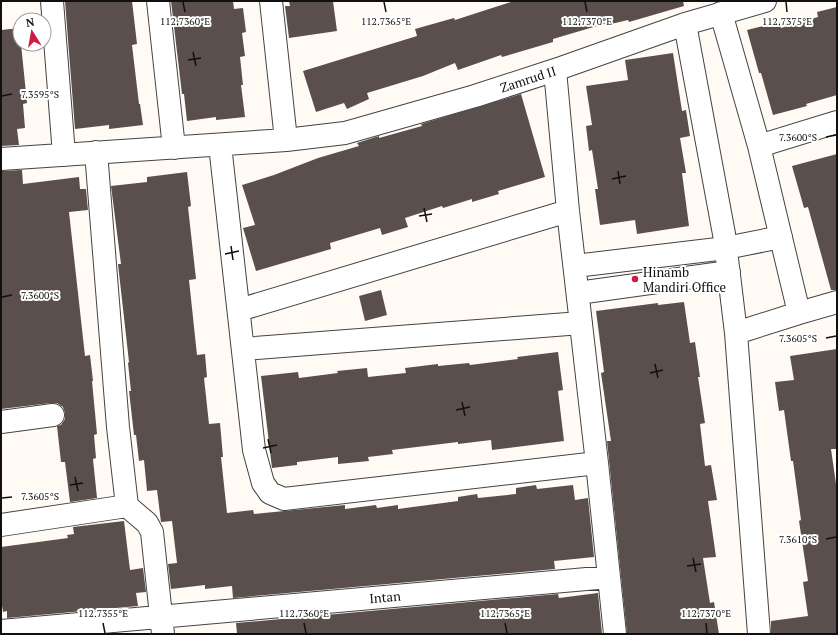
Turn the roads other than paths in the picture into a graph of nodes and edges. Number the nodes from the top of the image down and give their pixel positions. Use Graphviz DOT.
graph roads {
  1 [pos="52,1"];
  2 [pos="158,1"];
  3 [pos="271,1"];
  4 [pos="766,1"];
  5 [pos="721,13"];
  6 [pos="686,24"];
  7 [pos="555,70"];
  8 [pos="837,122"];
  9 [pos="286,140"];
  10 [pos="220,145"];
  11 [pos="759,146"];
  12 [pos="174,148"];
  13 [pos="96,152"];
  14 [pos="64,155"];
  15 [pos="1,159"];
  16 [pos="568,211"];
  17 [pos="781,237"];
  18 [pos="726,248"];
  19 [pos="575,266"];
  20 [pos="729,272"];
  21 [pos="578,293"];
  22 [pos="837,302"];
  23 [pos="238,310"];
  24 [pos="799,313"];
  25 [pos="581,323"];
  26 [pos="736,333"];
  27 [pos="243,349"];
  28 [pos="52,415"];
  29 [pos="1,422"];
  30 [pos="597,463"];
  31 [pos="126,506"];
  32 [pos="1,525"];
  33 [pos="609,577"];
  34 [pos="162,626"];
  35 [pos="1,631"];
  36 [pos="615,634"];
  37 [pos="759,634"];
  1 -- 14 [label="street"];
  2 -- 12 [label="street"];
  3 -- 9 [label="street"];
  4 -- 5 [label="street, Zamrud II"];
  5 -- 6 [label="street, Zamrud II"];
  5 -- 11 [label="street"];
  6 -- 7 [label="street, Zamrud II"];
  6 -- 18 [label="street"];
  7 -- 9 [label="street, Zamrud II"];
  7 -- 16 [label="street"];
  8 -- 11 [label="street"];
  9 -- 10 [label="street, Zamrud II"];
  10 -- 12 [label="street, Zamrud II"];
  10 -- 23 [label="street"];
  11 -- 17 [label="street"];
  12 -- 13 [label="street, Zamrud II"];
  13 -- 14 [label="street, Zamrud II"];
  13 -- 31 [label="street"];
  14 -- 15 [label="street, Zamrud II"];
  16 -- 19 [label="street"];
  16 -- 23 [label="street"];
  17 -- 18 [label="street"];
  17 -- 24 [label="street"];
  18 -- 19 [label="street"];
  18 -- 20 [label="street"];
  19 -- 21 [label="street"];
  20 -- 21 [label="street"];
  20 -- 26 [label="street"];
  21 -- 25 [label="street"];
  22 -- 24 [label="street"];
  23 -- 27 [label="street"];
  24 -- 26 [label="street"];
  25 -- 27 [label="street"];
  25 -- 30 [label="street"];
  26 -- 37 [label="street"];
  27 -- 30 [label="street"];
  28 -- 29 [label="street"];
  30 -- 33 [label="street"];
  31 -- 32 [label="street"];
  31 -- 34 [label="street"];
  33 -- 34 [label="street, Intan"];
  33 -- 36 [label="street"];
  34 -- 35 [label="street, Intan"];
}
